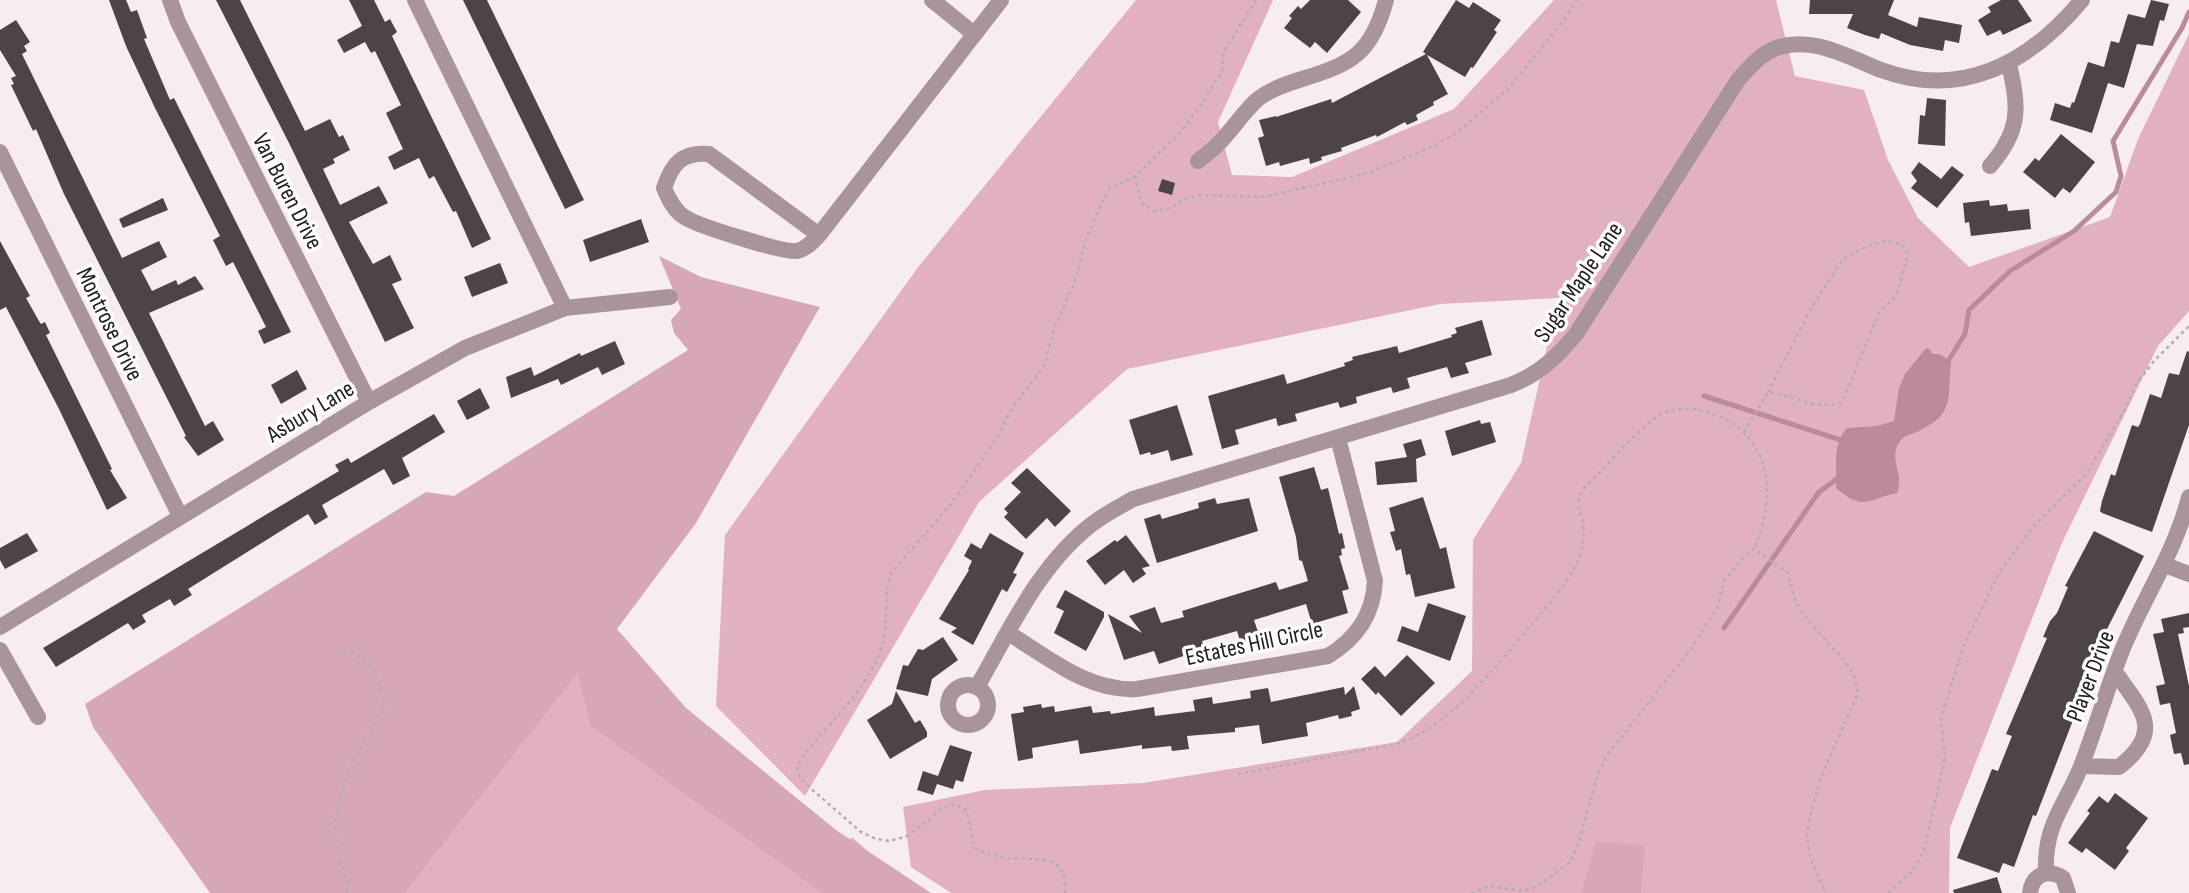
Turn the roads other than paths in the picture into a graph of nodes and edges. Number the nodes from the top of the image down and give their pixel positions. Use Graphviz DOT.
graph roads {
  1 [pos="170,0"];
  2 [pos="415,0"];
  3 [pos="932,0"];
  4 [pos="1001,0"];
  5 [pos="1386,0"];
  6 [pos="2082,0"];
  7 [pos="974,34"];
  8 [pos="2009,64"];
  9 [pos="0,152"];
  10 [pos="1198,161"];
  11 [pos="1990,166"];
  12 [pos="819,236"];
  13 [pos="670,297"];
  14 [pos="565,308"];
  15 [pos="369,402"];
  16 [pos="1338,438"];
  17 [pos="2189,496"];
  18 [pos="180,516"];
  19 [pos="2165,565"];
  20 [pos="2189,574"];
  21 [pos="0,627"];
  22 [pos="1008,633"];
  23 [pos="0,650"];
  24 [pos="2115,673"];
  25 [pos="977,687"];
  26 [pos="38,717"];
  27 [pos="2081,766"];
  28 [pos="2046,873"];
  29 [pos="2030,893"];
  30 [pos="2068,893"];
  1 -- 15 [label="street, Van Buren Drive"];
  2 -- 14 [label="street"];
  3 -- 7 [label="street"];
  4 -- 7 [label="street"];
  5 -- 10 [label="street"];
  6 -- 8 [label="street, Sugar Maple Lane"];
  7 -- 12 [label="street"];
  8 -- 11 [label="street"];
  8 -- 16 [label="street, Sugar Maple Lane"];
  9 -- 18 [label="street, Montrose Drive"];
  12 -- 12 [label="street"];
  13 -- 14 [label="street, Asbury Lane"];
  14 -- 15 [label="street, Asbury Lane"];
  15 -- 18 [label="street, Asbury Lane"];
  16 -- 22 [label="street, Sugar Maple Lane"];
  16 -- 22 [label="street, Estates Hill Circle"];
  17 -- 19 [label="street, Player Drive"];
  18 -- 21 [label="street, Asbury Lane"];
  19 -- 20 [label="street"];
  19 -- 24 [label="street, Player Drive"];
  22 -- 25 [label="street, Sugar Maple Lane"];
  23 -- 26 [label="street"];
  24 -- 27 [label="street, Player Drive"];
  24 -- 27 [label="street"];
  27 -- 28 [label="street, Player Drive"];
  28 -- 29 [label="street"];
  28 -- 30 [label="street"];
}
